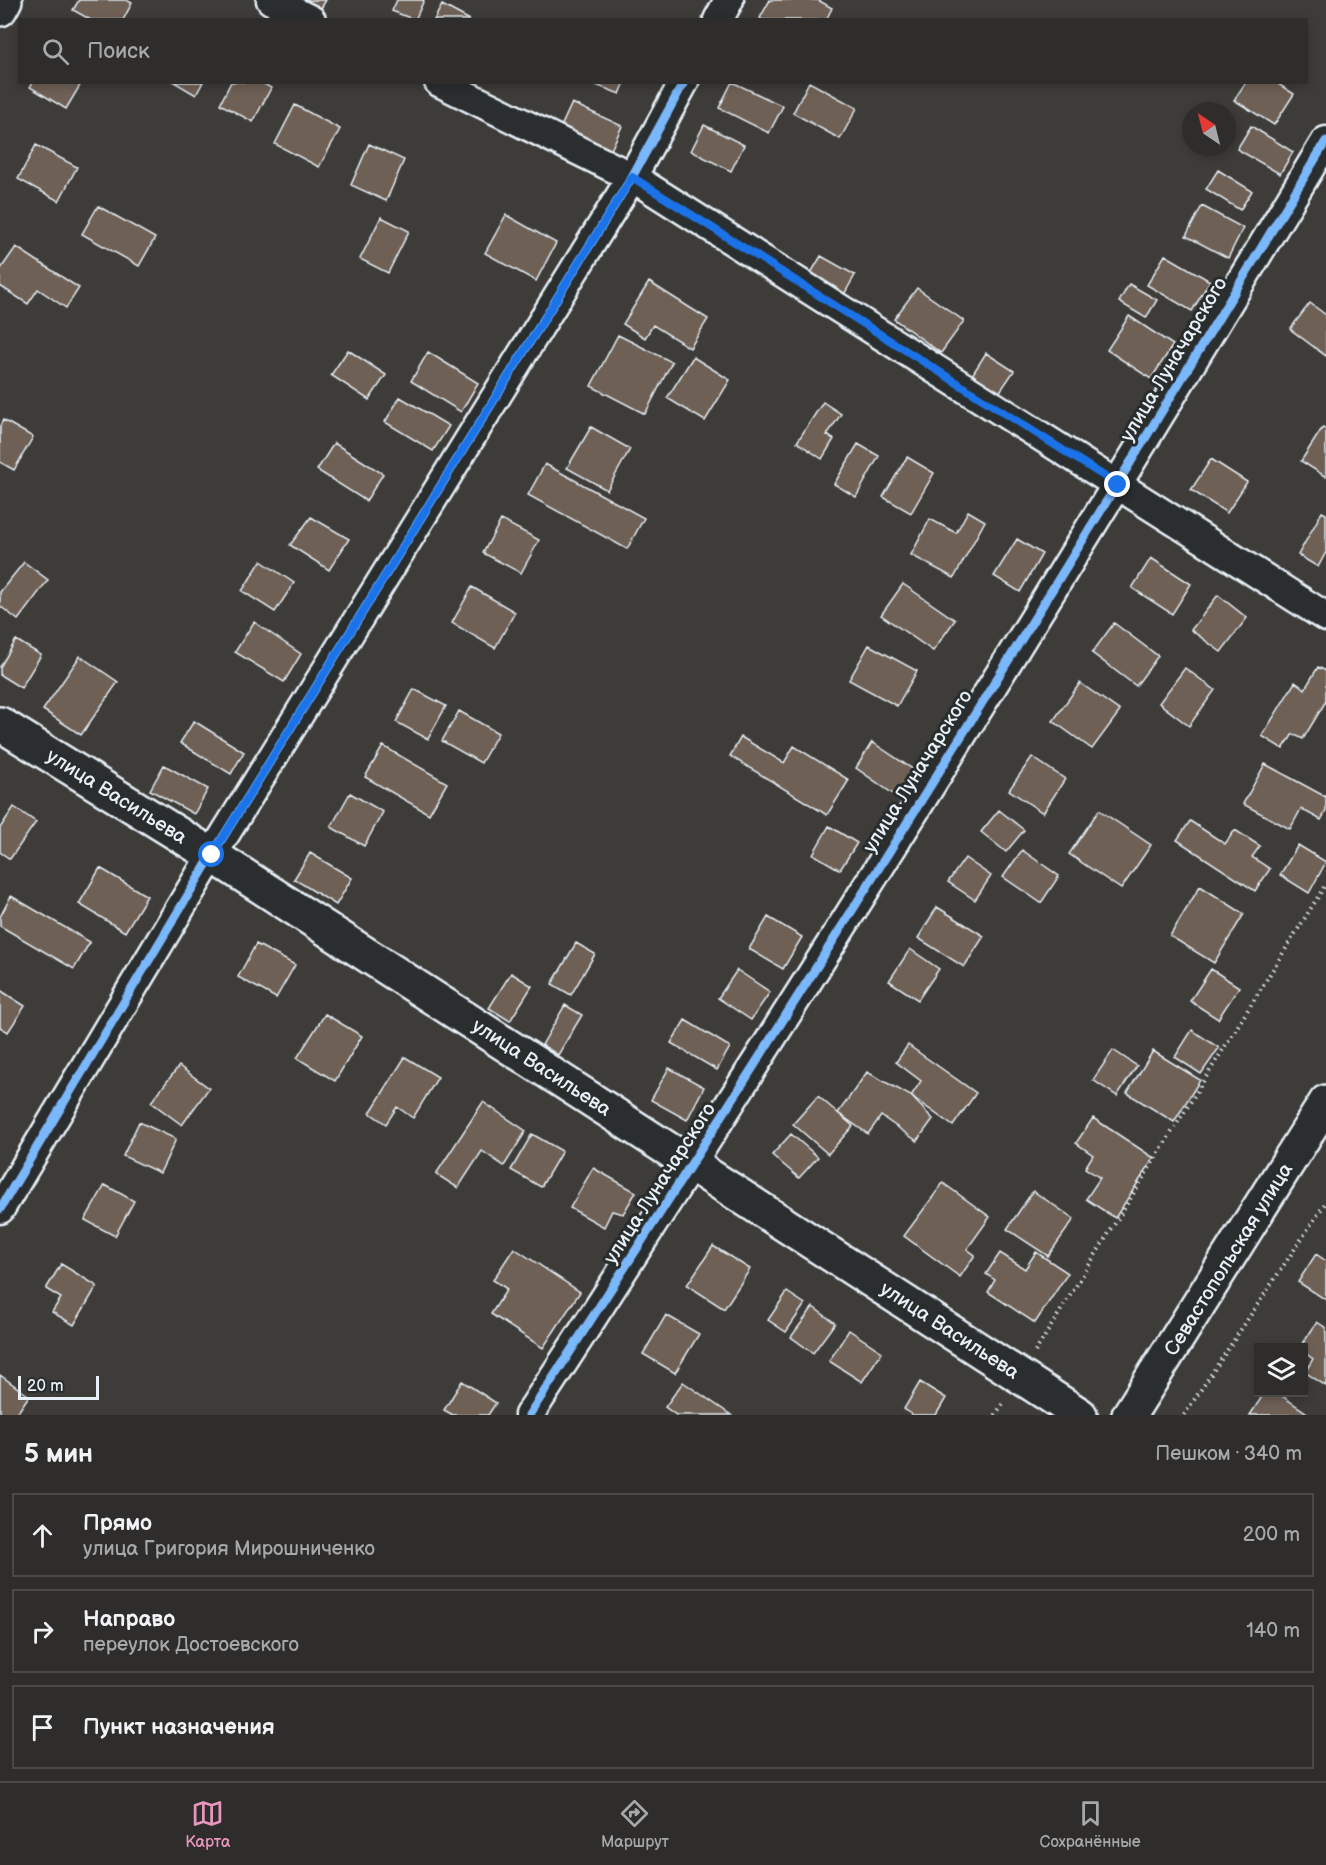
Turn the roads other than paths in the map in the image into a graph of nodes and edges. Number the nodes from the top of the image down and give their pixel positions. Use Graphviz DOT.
graph roads {
  1 [pos="5,0"];
  2 [pos="271,0"];
  3 [pos="729,0"];
  4 [pos="0,9"];
  5 [pos="307,18"];
  6 [pos="719,18"];
  7 [pos="443,84"];
  8 [pos="683,84"];
  9 [pos="1326,141"];
  10 [pos="632,177"];
  11 [pos="1118,485"];
  12 [pos="1326,617"];
  13 [pos="0,724"];
  14 [pos="212,855"];
  15 [pos="1326,1102"];
  16 [pos="693,1164"];
  17 [pos="0,1209"];
  18 [pos="530,1415"];
  19 [pos="1080,1415"];
  20 [pos="1129,1415"];
  1 -- 4 [label="street"];
  2 -- 5 [label="street"];
  3 -- 6 [label="street"];
  7 -- 10 [label="street"];
  8 -- 10 [label="street"];
  9 -- 11 [label="street, улица Луначарского"];
  10 -- 11 [label="street"];
  10 -- 14 [label="street"];
  11 -- 12 [label="street"];
  11 -- 16 [label="street, улица Луначарского"];
  13 -- 14 [label="street, улица Васильева"];
  14 -- 16 [label="street, улица Васильева"];
  14 -- 17 [label="street"];
  15 -- 20 [label="street, Севастопольская улица"];
  16 -- 18 [label="street, улица Луначарского"];
  16 -- 19 [label="street, улица Васильева"];
}
